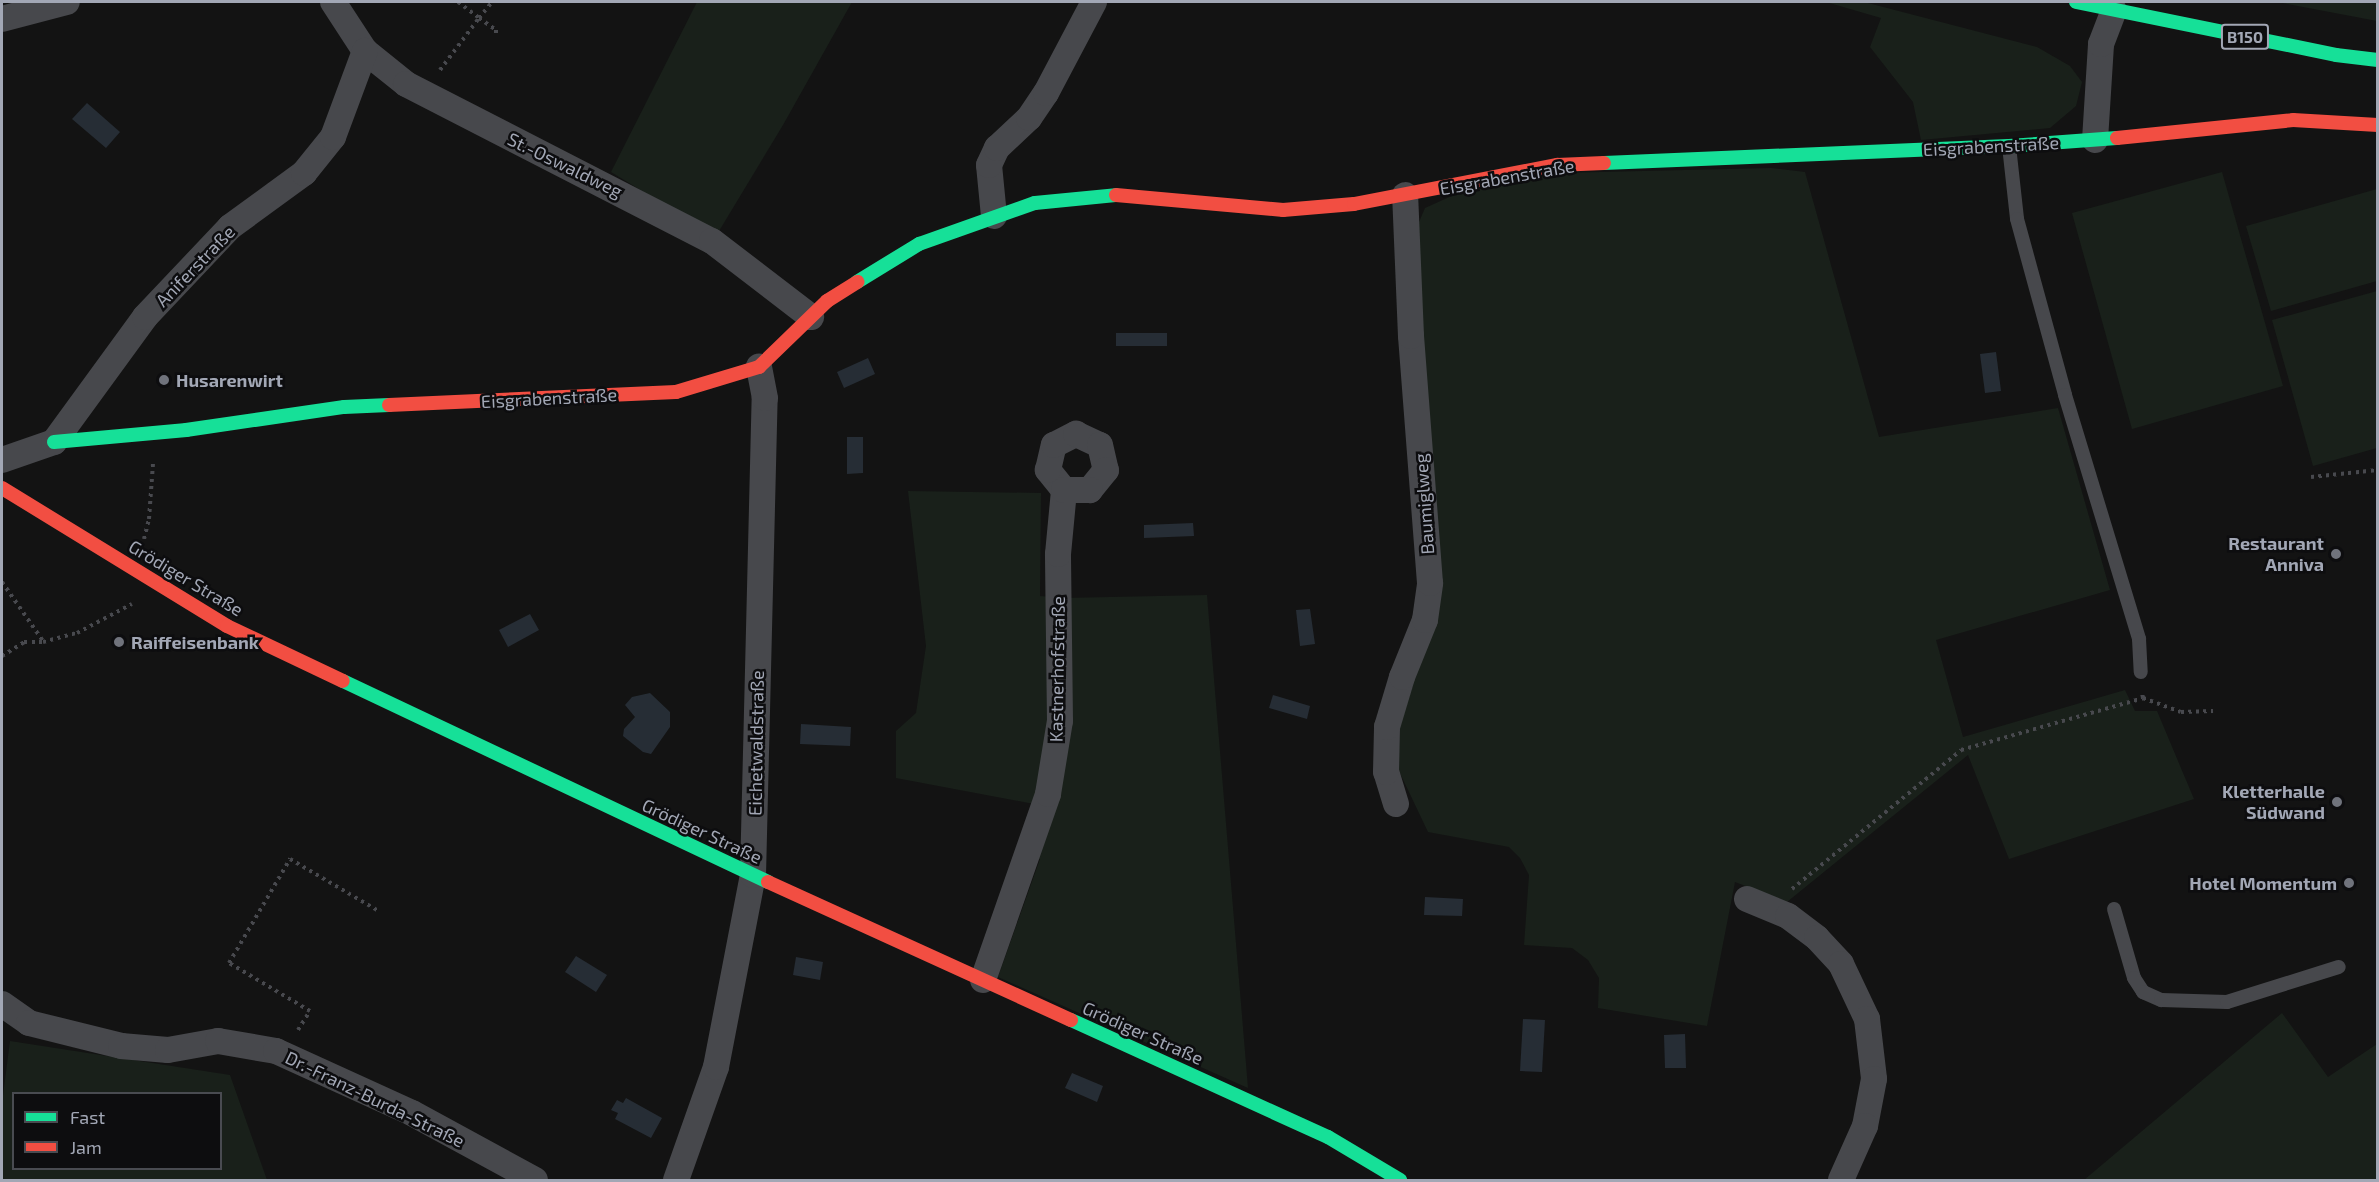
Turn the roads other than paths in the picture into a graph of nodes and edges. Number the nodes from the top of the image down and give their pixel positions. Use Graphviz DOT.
graph roads {
  1 [pos="68,2"];
  2 [pos="333,2"];
  3 [pos="1094,2"];
  4 [pos="2076,2"];
  5 [pos="2114,10"];
  6 [pos="2,19"];
  7 [pos="365,51"];
  8 [pos="2378,60"];
  9 [pos="2378,125"];
  10 [pos="2095,140"];
  11 [pos="2009,146"];
  12 [pos="1405,195"];
  13 [pos="994,216"];
  14 [pos="811,317"];
  15 [pos="759,367"];
  16 [pos="54,442"];
  17 [pos="2,460"];
  18 [pos="2,488"];
  19 [pos="1064,490"];
  20 [pos="2141,672"];
  21 [pos="1396,804"];
  22 [pos="753,875"];
  23 [pos="1758,904"];
  24 [pos="2114,909"];
  25 [pos="2339,967"];
  26 [pos="983,980"];
  27 [pos="2,1004"];
  28 [pos="535,1180"];
  29 [pos="676,1180"];
  30 [pos="1400,1180"];
  31 [pos="1841,1180"];
  1 -- 6 [label="street"];
  2 -- 7 [label="street, St.-Oswaldweg"];
  3 -- 13 [label="street"];
  4 -- 5 [label="street, B150"];
  5 -- 8 [label="street, B150"];
  5 -- 10 [label="street"];
  7 -- 14 [label="street, St.-Oswaldweg"];
  7 -- 16 [label="street, Aniferstraße"];
  9 -- 10 [label="street, Eisgrabenstraße"];
  10 -- 11 [label="street, Eisgrabenstraße"];
  11 -- 12 [label="street, Eisgrabenstraße"];
  11 -- 20 [label="lane"];
  12 -- 13 [label="street, Eisgrabenstraße"];
  12 -- 21 [label="street, Baumiglweg"];
  13 -- 14 [label="street, Eisgrabenstraße"];
  14 -- 15 [label="street, Eisgrabenstraße"];
  15 -- 16 [label="street, Eisgrabenstraße"];
  15 -- 22 [label="street, Eichetwaldstraße"];
  16 -- 17 [label="street"];
  18 -- 22 [label="street, Grödiger Straße"];
  19 -- 26 [label="street, Kastnerhofstraße"];
  22 -- 26 [label="street, Grödiger Straße"];
  22 -- 29 [label="street, Eichetwaldstraße"];
  23 -- 31 [label="street"];
  24 -- 25 [label="lane"];
  26 -- 30 [label="street, Grödiger Straße"];
  27 -- 28 [label="street, Dr.-Franz-Burda-Straße"];
}
